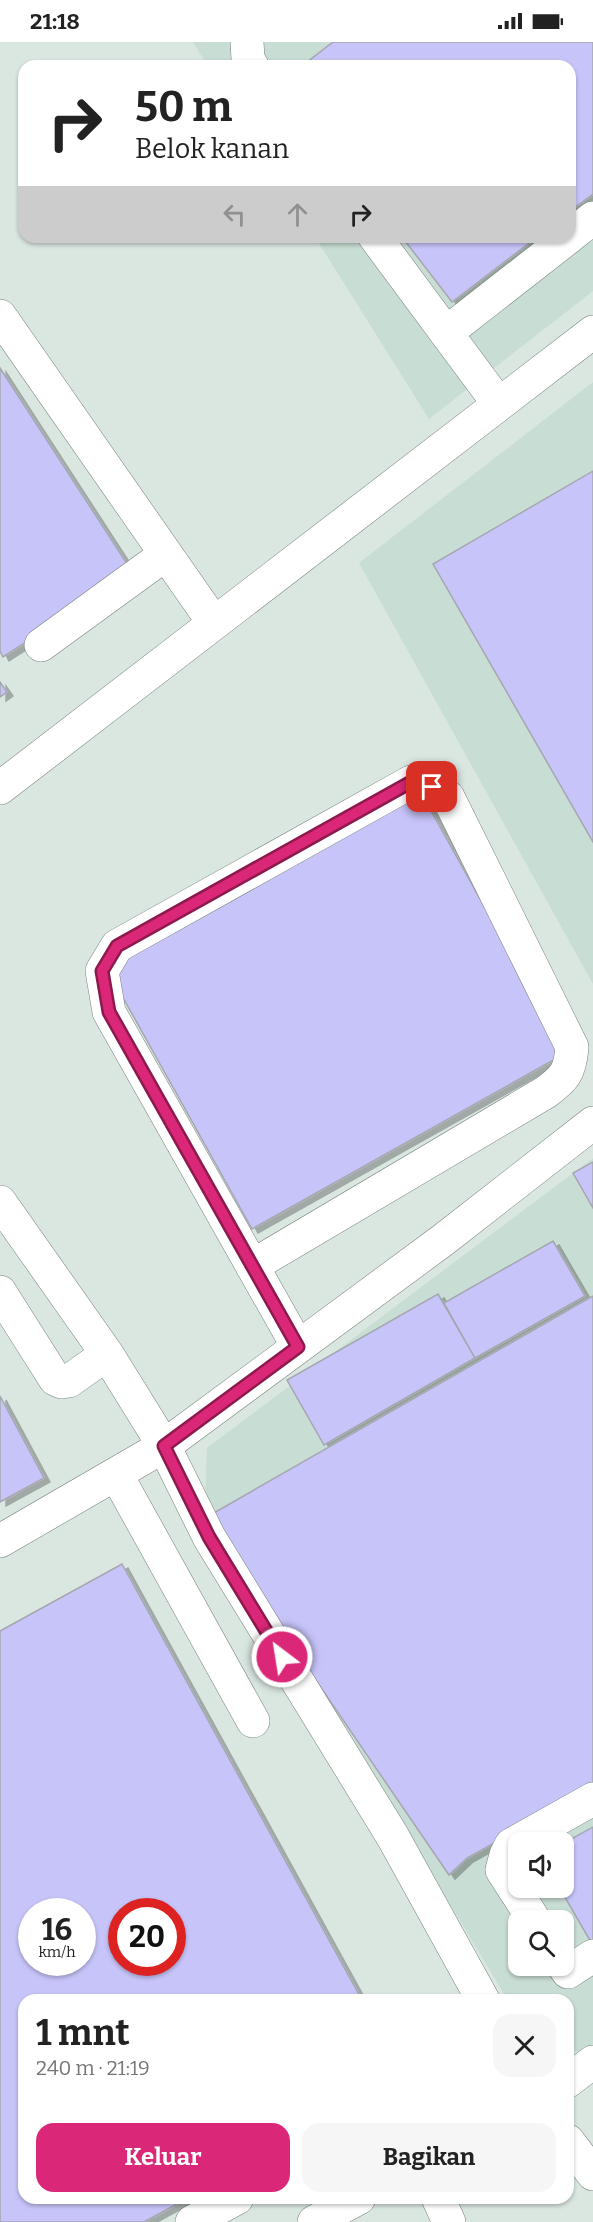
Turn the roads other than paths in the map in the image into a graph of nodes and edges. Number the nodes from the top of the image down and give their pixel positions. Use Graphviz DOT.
graph roads {
  1 [pos="247,42"];
  2 [pos="249,60"];
  3 [pos="593,218"];
  4 [pos="576,231"];
  5 [pos="379,243"];
  6 [pos="561,243"];
  7 [pos="0,316"];
  8 [pos="593,332"];
  9 [pos="446,333"];
  10 [pos="498,404"];
  11 [pos="166,555"];
  12 [pos="214,623"];
  13 [pos="41,645"];
  14 [pos="0,788"];
  15 [pos="593,1123"];
  16 [pos="0,1202"];
  17 [pos="252,1266"];
  18 [pos="0,1292"];
  19 [pos="298,1347"];
  20 [pos="107,1354"];
  21 [pos="164,1446"];
  22 [pos="116,1474"];
  23 [pos="0,1541"];
  24 [pos="253,1721"];
  25 [pos="593,1798"];
  26 [pos="528,1910"];
  27 [pos="593,1956"];
  28 [pos="574,1968"];
  29 [pos="480,1994"];
  30 [pos="593,2062"];
  31 [pos="574,2076"];
  32 [pos="574,2149"];
  33 [pos="593,2174"];
  34 [pos="226,2204"];
  35 [pos="348,2204"];
  36 [pos="441,2204"];
  37 [pos="192,2222"];
  38 [pos="315,2222"];
  39 [pos="449,2222"];
  1 -- 2 [label="lane"];
  3 -- 4 [label="lane"];
  5 -- 9 [label="lane"];
  6 -- 9 [label="lane"];
  7 -- 11 [label="lane"];
  8 -- 10 [label="lane"];
  9 -- 10 [label="lane"];
  10 -- 12 [label="lane"];
  11 -- 12 [label="lane"];
  11 -- 13 [label="lane"];
  12 -- 14 [label="lane"];
  15 -- 19 [label="lane"];
  16 -- 20 [label="lane"];
  17 -- 17 [label="lane"];
  17 -- 19 [label="lane"];
  18 -- 20 [label="lane"];
  19 -- 21 [label="lane"];
  20 -- 21 [label="lane"];
  21 -- 22 [label="lane"];
  21 -- 29 [label="lane"];
  22 -- 23 [label="lane"];
  22 -- 24 [label="lane"];
  25 -- 26 [label="lane"];
  27 -- 28 [label="lane"];
  30 -- 31 [label="lane"];
  32 -- 33 [label="lane"];
  34 -- 37 [label="lane"];
  35 -- 38 [label="lane"];
  36 -- 39 [label="lane"];
}
